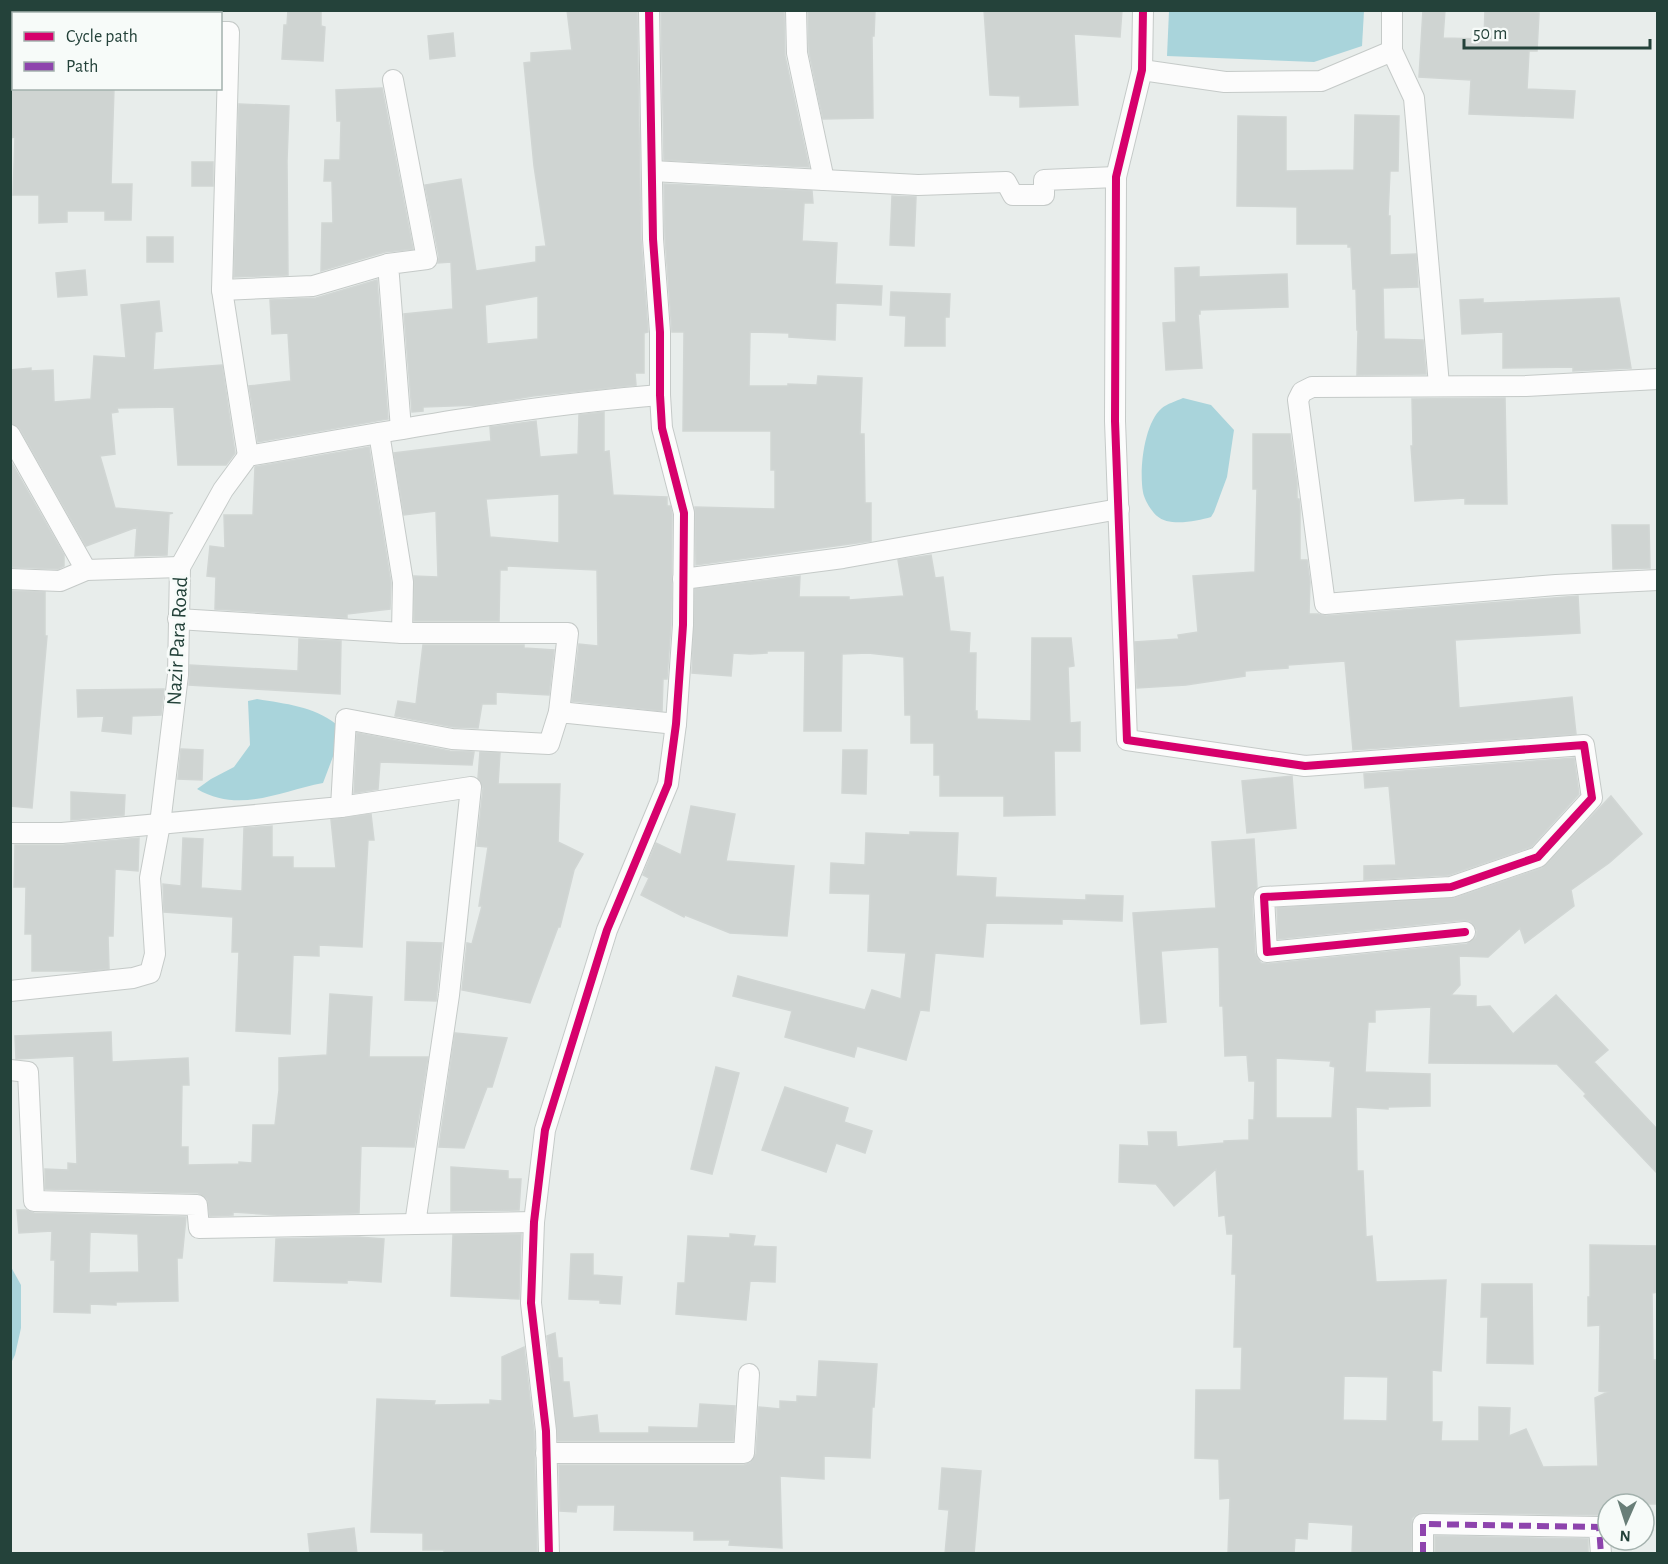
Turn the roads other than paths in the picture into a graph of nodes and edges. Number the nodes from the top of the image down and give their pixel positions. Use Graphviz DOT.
graph roads {
  1 [pos="648,10"];
  2 [pos="796,10"];
  3 [pos="1143,10"];
  4 [pos="1392,10"];
  5 [pos="222,32"];
  6 [pos="1392,51"];
  7 [pos="1142,70"];
  8 [pos="393,80"];
  9 [pos="652,171"];
  10 [pos="1116,177"];
  11 [pos="824,180"];
  12 [pos="388,264"];
  13 [pos="222,290"];
  14 [pos="1658,378"];
  15 [pos="1439,386"];
  16 [pos="660,395"];
  17 [pos="401,429"];
  18 [pos="379,433"];
  19 [pos="10,435"];
  20 [pos="248,456"];
  21 [pos="1119,509"];
  22 [pos="180,567"];
  23 [pos="86,570"];
  24 [pos="10,579"];
  25 [pos="683,579"];
  26 [pos="1658,580"];
  27 [pos="178,619"];
  28 [pos="402,633"];
  29 [pos="559,712"];
  30 [pos="676,724"];
  31 [pos="341,807"];
  32 [pos="160,824"];
  33 [pos="10,833"];
  34 [pos="1465,932"];
  35 [pos="10,991"];
  36 [pos="10,1070"];
  37 [pos="534,1222"];
  38 [pos="415,1224"];
  39 [pos="749,1374"];
  40 [pos="546,1452"];
  41 [pos="549,1554"];
  42 [pos="1423,1554"];
  43 [pos="1600,1554"];
  1 -- 9 [label="street"];
  2 -- 11 [label="street"];
  3 -- 7 [label="street"];
  4 -- 6 [label="street"];
  5 -- 13 [label="street"];
  6 -- 7 [label="street"];
  6 -- 15 [label="street"];
  7 -- 10 [label="street"];
  8 -- 12 [label="street"];
  9 -- 11 [label="street"];
  9 -- 16 [label="street"];
  10 -- 11 [label="street"];
  10 -- 21 [label="street"];
  12 -- 13 [label="street"];
  12 -- 17 [label="street"];
  13 -- 20 [label="street"];
  14 -- 15 [label="street"];
  15 -- 26 [label="street"];
  16 -- 17 [label="street"];
  16 -- 25 [label="street"];
  17 -- 18 [label="street"];
  18 -- 20 [label="street"];
  18 -- 28 [label="street"];
  19 -- 23 [label="street"];
  20 -- 22 [label="street, Nazir Para Road"];
  21 -- 25 [label="street"];
  21 -- 34 [label="street"];
  22 -- 23 [label="street"];
  22 -- 27 [label="street, Nazir Para Road"];
  23 -- 24 [label="street"];
  25 -- 30 [label="street"];
  27 -- 28 [label="street"];
  27 -- 32 [label="street, Nazir Para Road"];
  28 -- 29 [label="street"];
  29 -- 30 [label="street"];
  29 -- 31 [label="street"];
  30 -- 37 [label="street"];
  31 -- 32 [label="street"];
  31 -- 38 [label="street"];
  32 -- 33 [label="street"];
  32 -- 35 [label="street, Nazir Para Road"];
  36 -- 38 [label="street"];
  37 -- 38 [label="street"];
  37 -- 40 [label="street"];
  39 -- 40 [label="street"];
  40 -- 41 [label="street"];
  42 -- 43 [label="street"];
}
